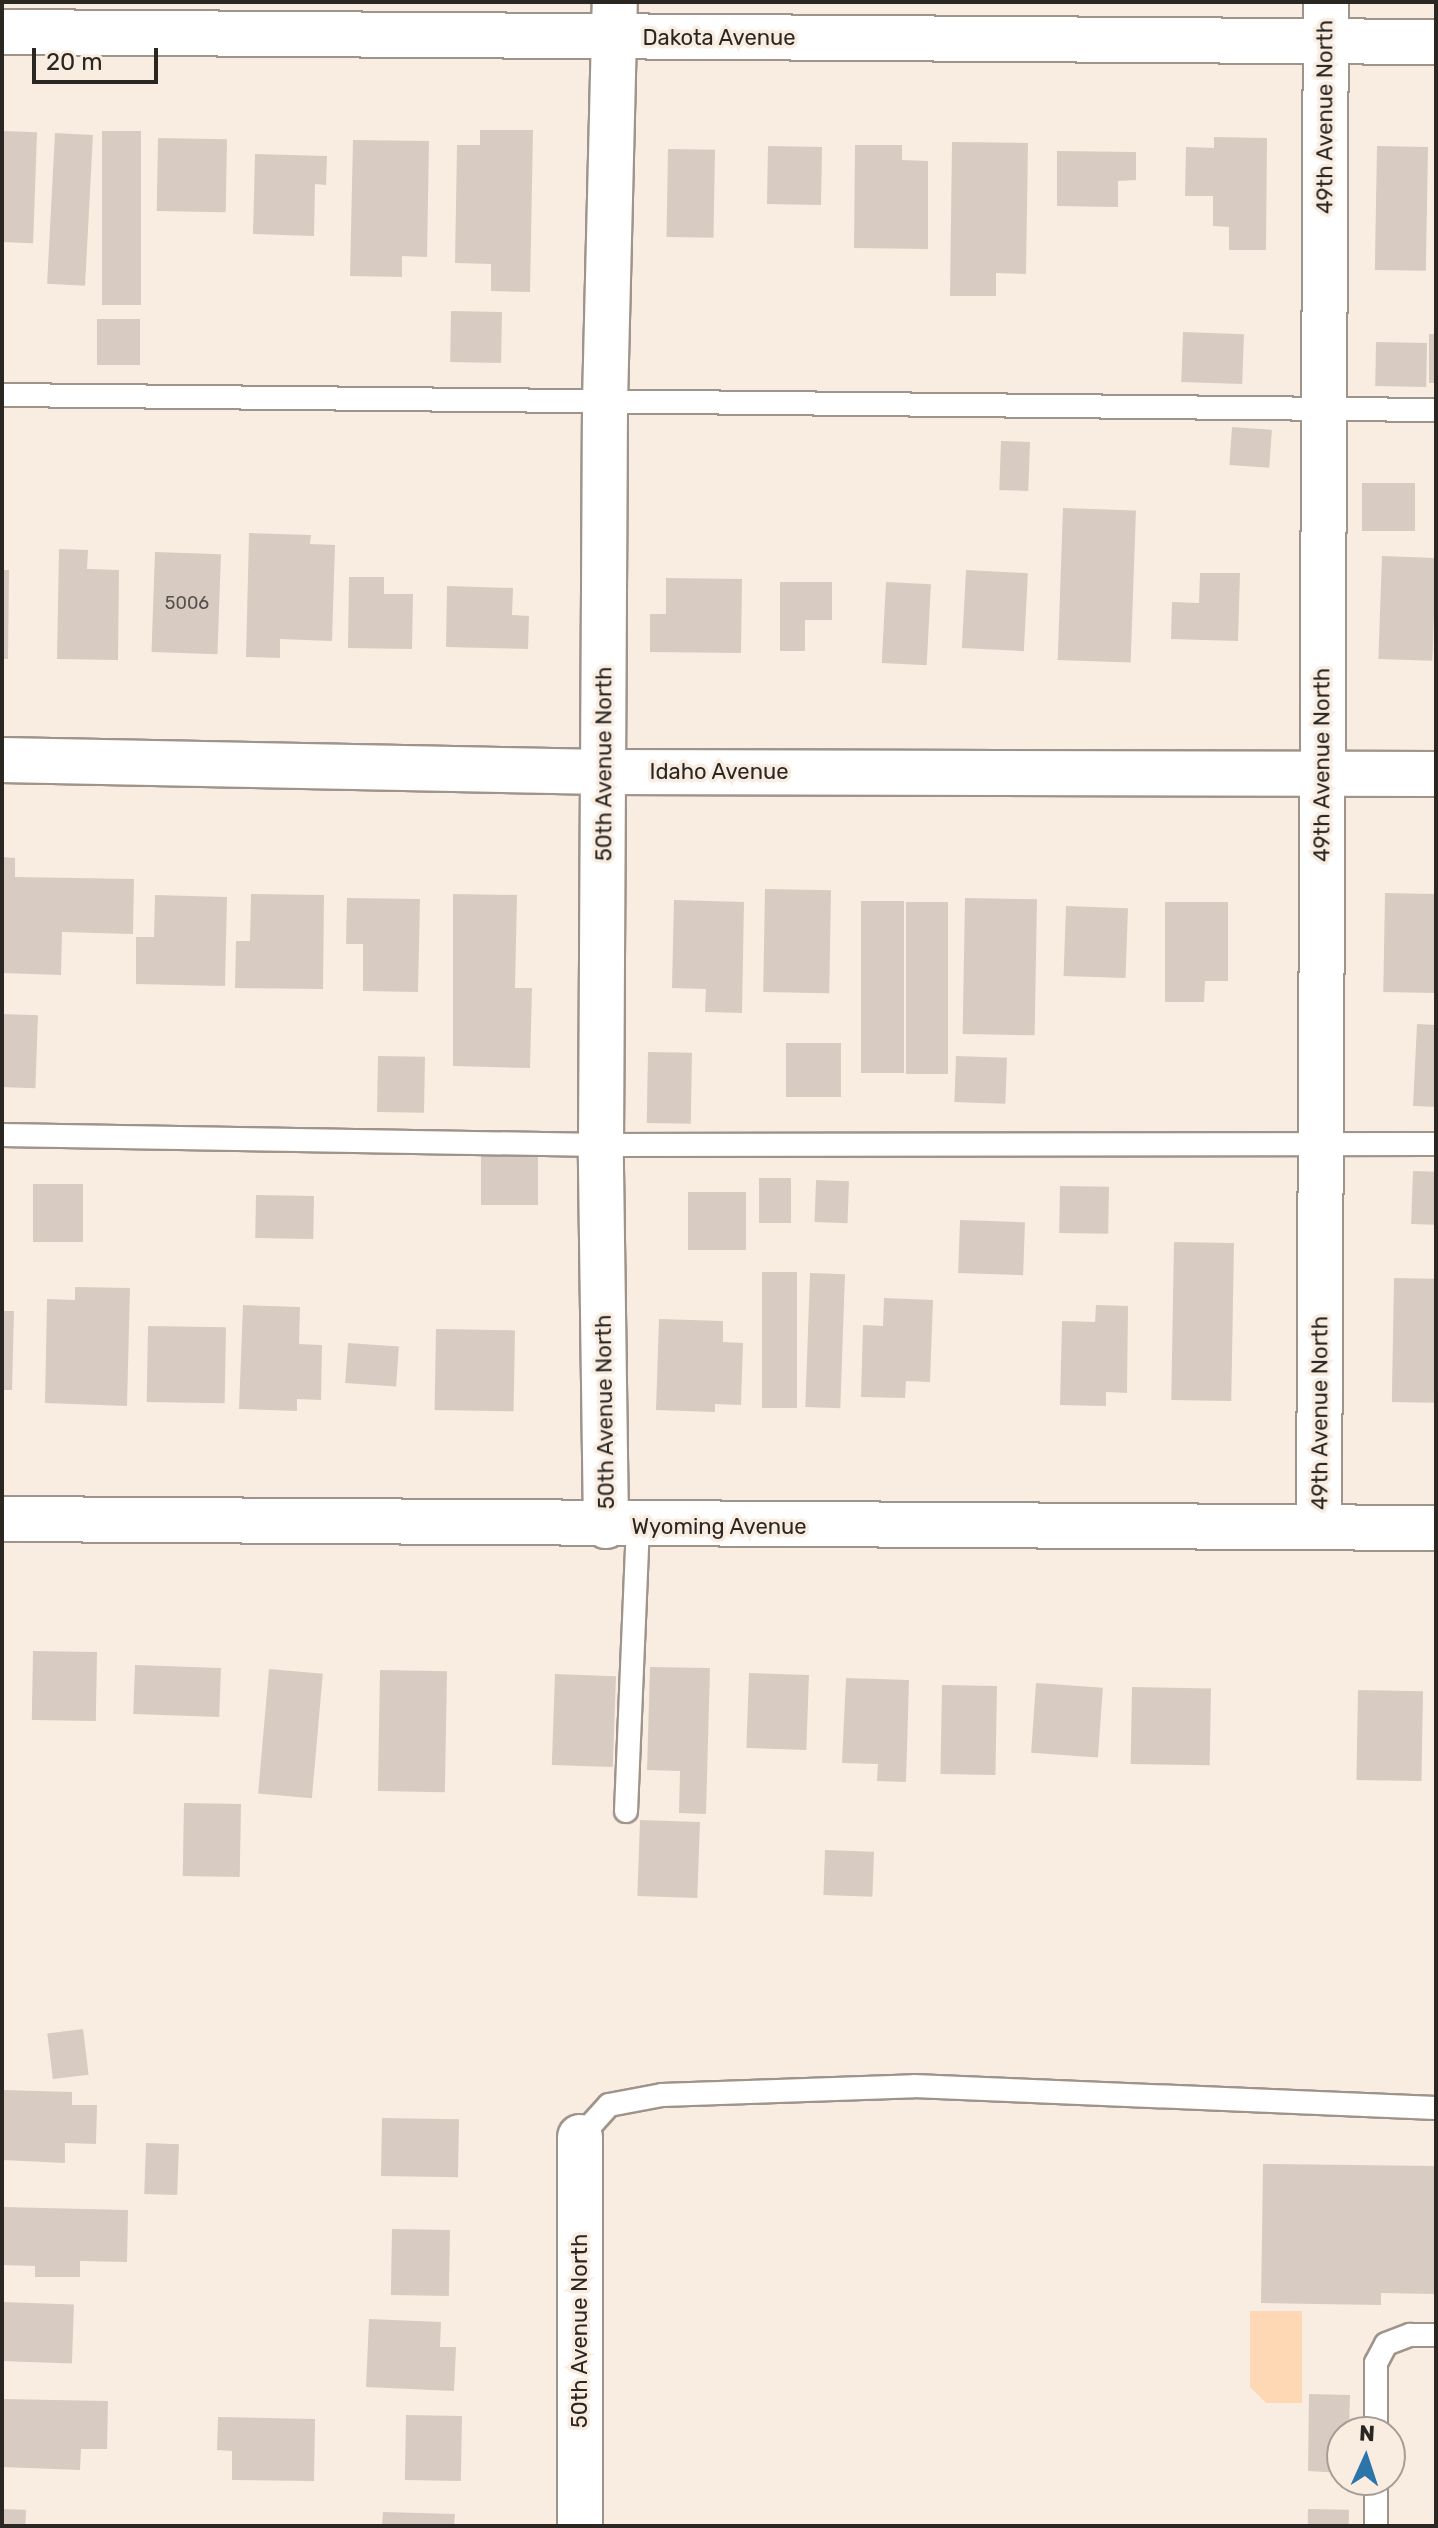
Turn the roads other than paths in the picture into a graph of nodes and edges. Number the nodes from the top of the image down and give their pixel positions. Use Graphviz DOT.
graph roads {
  1 [pos="615,20"];
  2 [pos="1326,21"];
  3 [pos="2,32"];
  4 [pos="1436,42"];
  5 [pos="2,395"];
  6 [pos="605,402"];
  7 [pos="1324,407"];
  8 [pos="1436,410"];
  9 [pos="2,760"];
  10 [pos="604,772"];
  11 [pos="1322,773"];
  12 [pos="1436,774"];
  13 [pos="2,1135"];
  14 [pos="1321,1142"];
  15 [pos="1436,1144"];
  16 [pos="601,1145"];
  17 [pos="2,1519"];
  18 [pos="622,1527"];
  19 [pos="1319,1527"];
  20 [pos="1436,1528"];
  21 [pos="626,1811"];
  22 [pos="1436,2108"];
  23 [pos="580,2137"];
  24 [pos="1436,2335"];
  25 [pos="1376,2416"];
  26 [pos="1376,2496"];
  27 [pos="580,2526"];
  28 [pos="1376,2526"];
  1 -- 2 [label="street, Dakota Avenue"];
  1 -- 3 [label="street, Dakota Avenue"];
  1 -- 6 [label="street, 50th Avenue North"];
  2 -- 4 [label="street, Dakota Avenue"];
  2 -- 7 [label="street, 49th Avenue North"];
  5 -- 6 [label="lane"];
  6 -- 7 [label="lane"];
  6 -- 10 [label="street, 50th Avenue North"];
  7 -- 8 [label="lane"];
  7 -- 11 [label="street, 49th Avenue North"];
  9 -- 10 [label="street, Idaho Avenue"];
  10 -- 11 [label="street, Idaho Avenue"];
  10 -- 16 [label="street, 50th Avenue North"];
  11 -- 12 [label="street, Idaho Avenue"];
  11 -- 14 [label="street, 49th Avenue North"];
  13 -- 16 [label="lane"];
  14 -- 15 [label="lane"];
  14 -- 16 [label="lane"];
  14 -- 19 [label="street, 49th Avenue North"];
  16 -- 18 [label="street, 50th Avenue North"];
  17 -- 18 [label="street, Wyoming Avenue"];
  18 -- 19 [label="street, Wyoming Avenue"];
  18 -- 21 [label="lane"];
  19 -- 20 [label="street, Wyoming Avenue"];
  22 -- 23 [label="lane"];
  23 -- 27 [label="street, 50th Avenue North"];
  24 -- 25 [label="lane"];
  26 -- 28 [label="lane"];
}
